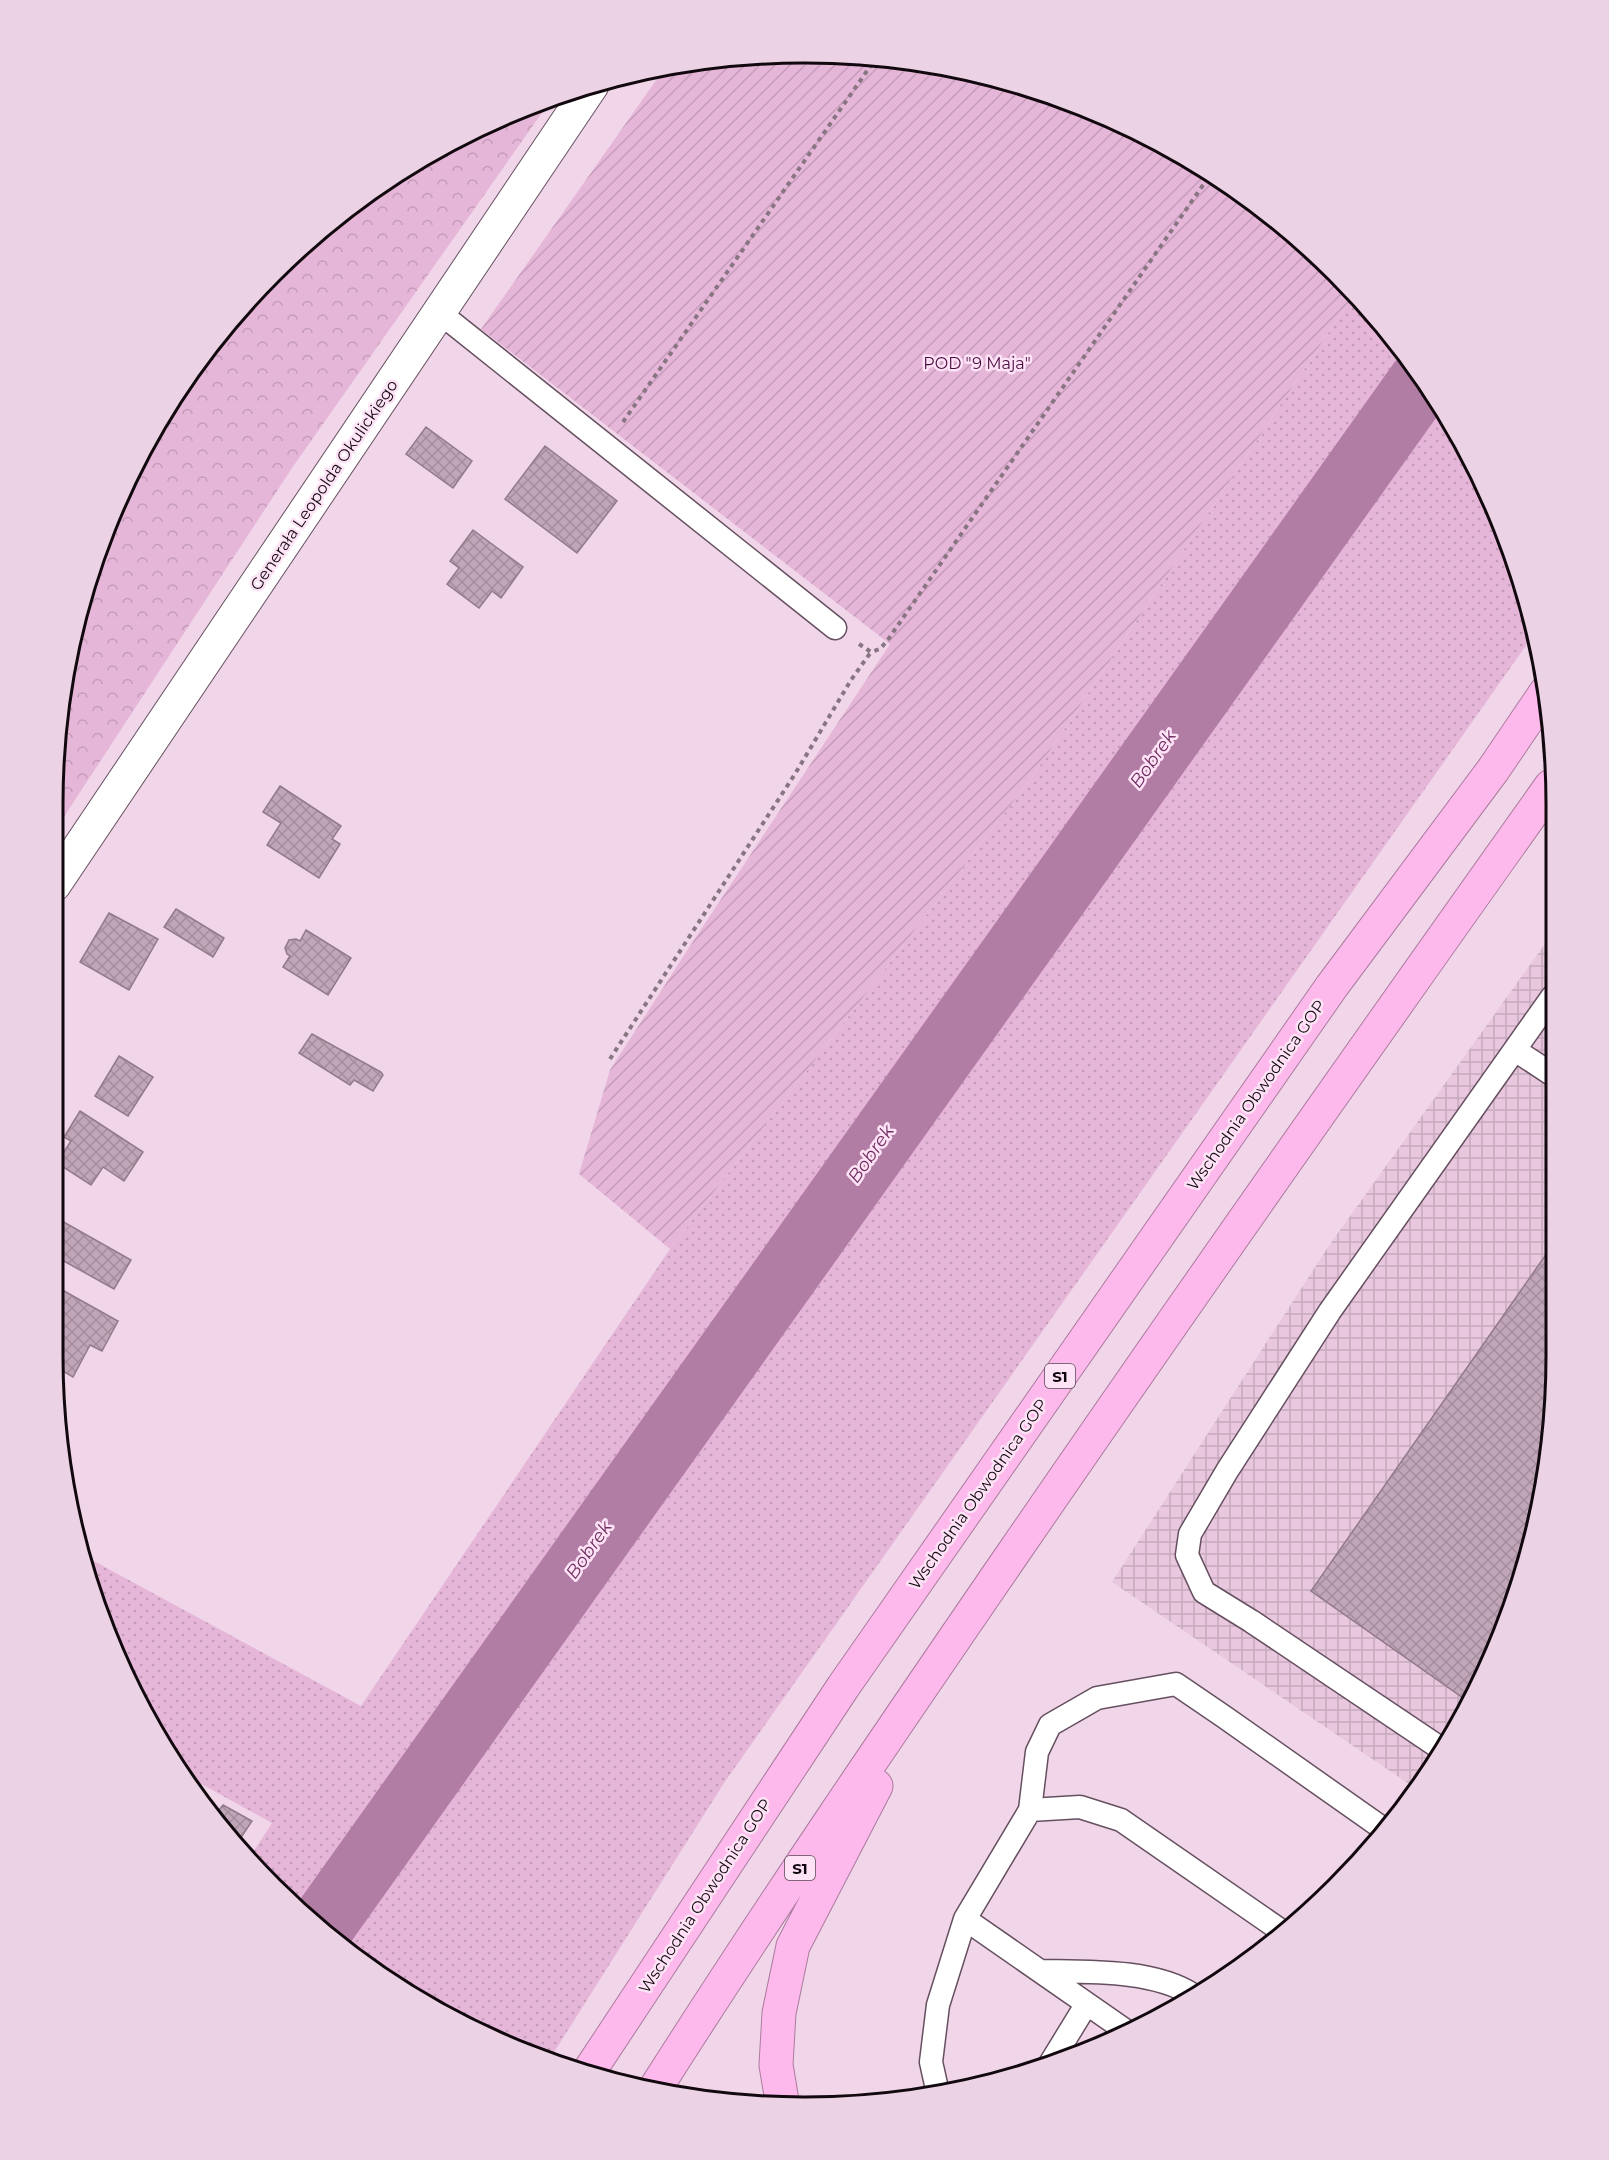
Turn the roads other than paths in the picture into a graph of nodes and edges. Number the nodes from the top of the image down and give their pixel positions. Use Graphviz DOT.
graph roads {
  1 [pos="584,97"];
  2 [pos="440,313"];
  3 [pos="835,628"];
  4 [pos="1539,702"];
  5 [pos="1546,794"];
  6 [pos="63,872"];
  7 [pos="1546,1008"];
  8 [pos="1515,1050"];
  9 [pos="1546,1071"];
  10 [pos="949,1646"];
  11 [pos="1435,1745"];
  12 [pos="1030,1810"];
  13 [pos="1378,1825"];
  14 [pos="965,1919"];
  15 [pos="1276,1927"];
  16 [pos="1040,1971"];
  17 [pos="1186,1991"];
  18 [pos="1086,2005"];
  19 [pos="1119,2027"];
  20 [pos="1057,2053"];
  21 [pos="593,2066"];
  22 [pos="659,2083"];
  23 [pos="936,2085"];
  24 [pos="781,2096"];
  1 -- 2 [label="street, Generała Leopolda Okulickiego"];
  2 -- 3 [label="lane"];
  2 -- 6 [label="street, Generała Leopolda Okulickiego"];
  4 -- 21 [label="highway, Wschodnia Obwodnica GOP / S1"];
  5 -- 10 [label="highway, S1"];
  7 -- 8 [label="lane"];
  8 -- 9 [label="lane"];
  8 -- 11 [label="lane"];
  10 -- 22 [label="highway, S1"];
  10 -- 24 [label="highway"];
  12 -- 13 [label="lane"];
  12 -- 14 [label="lane"];
  12 -- 15 [label="lane"];
  14 -- 16 [label="lane"];
  14 -- 23 [label="lane"];
  16 -- 17 [label="lane"];
  16 -- 18 [label="lane"];
  18 -- 19 [label="lane"];
  18 -- 20 [label="lane"];
}
